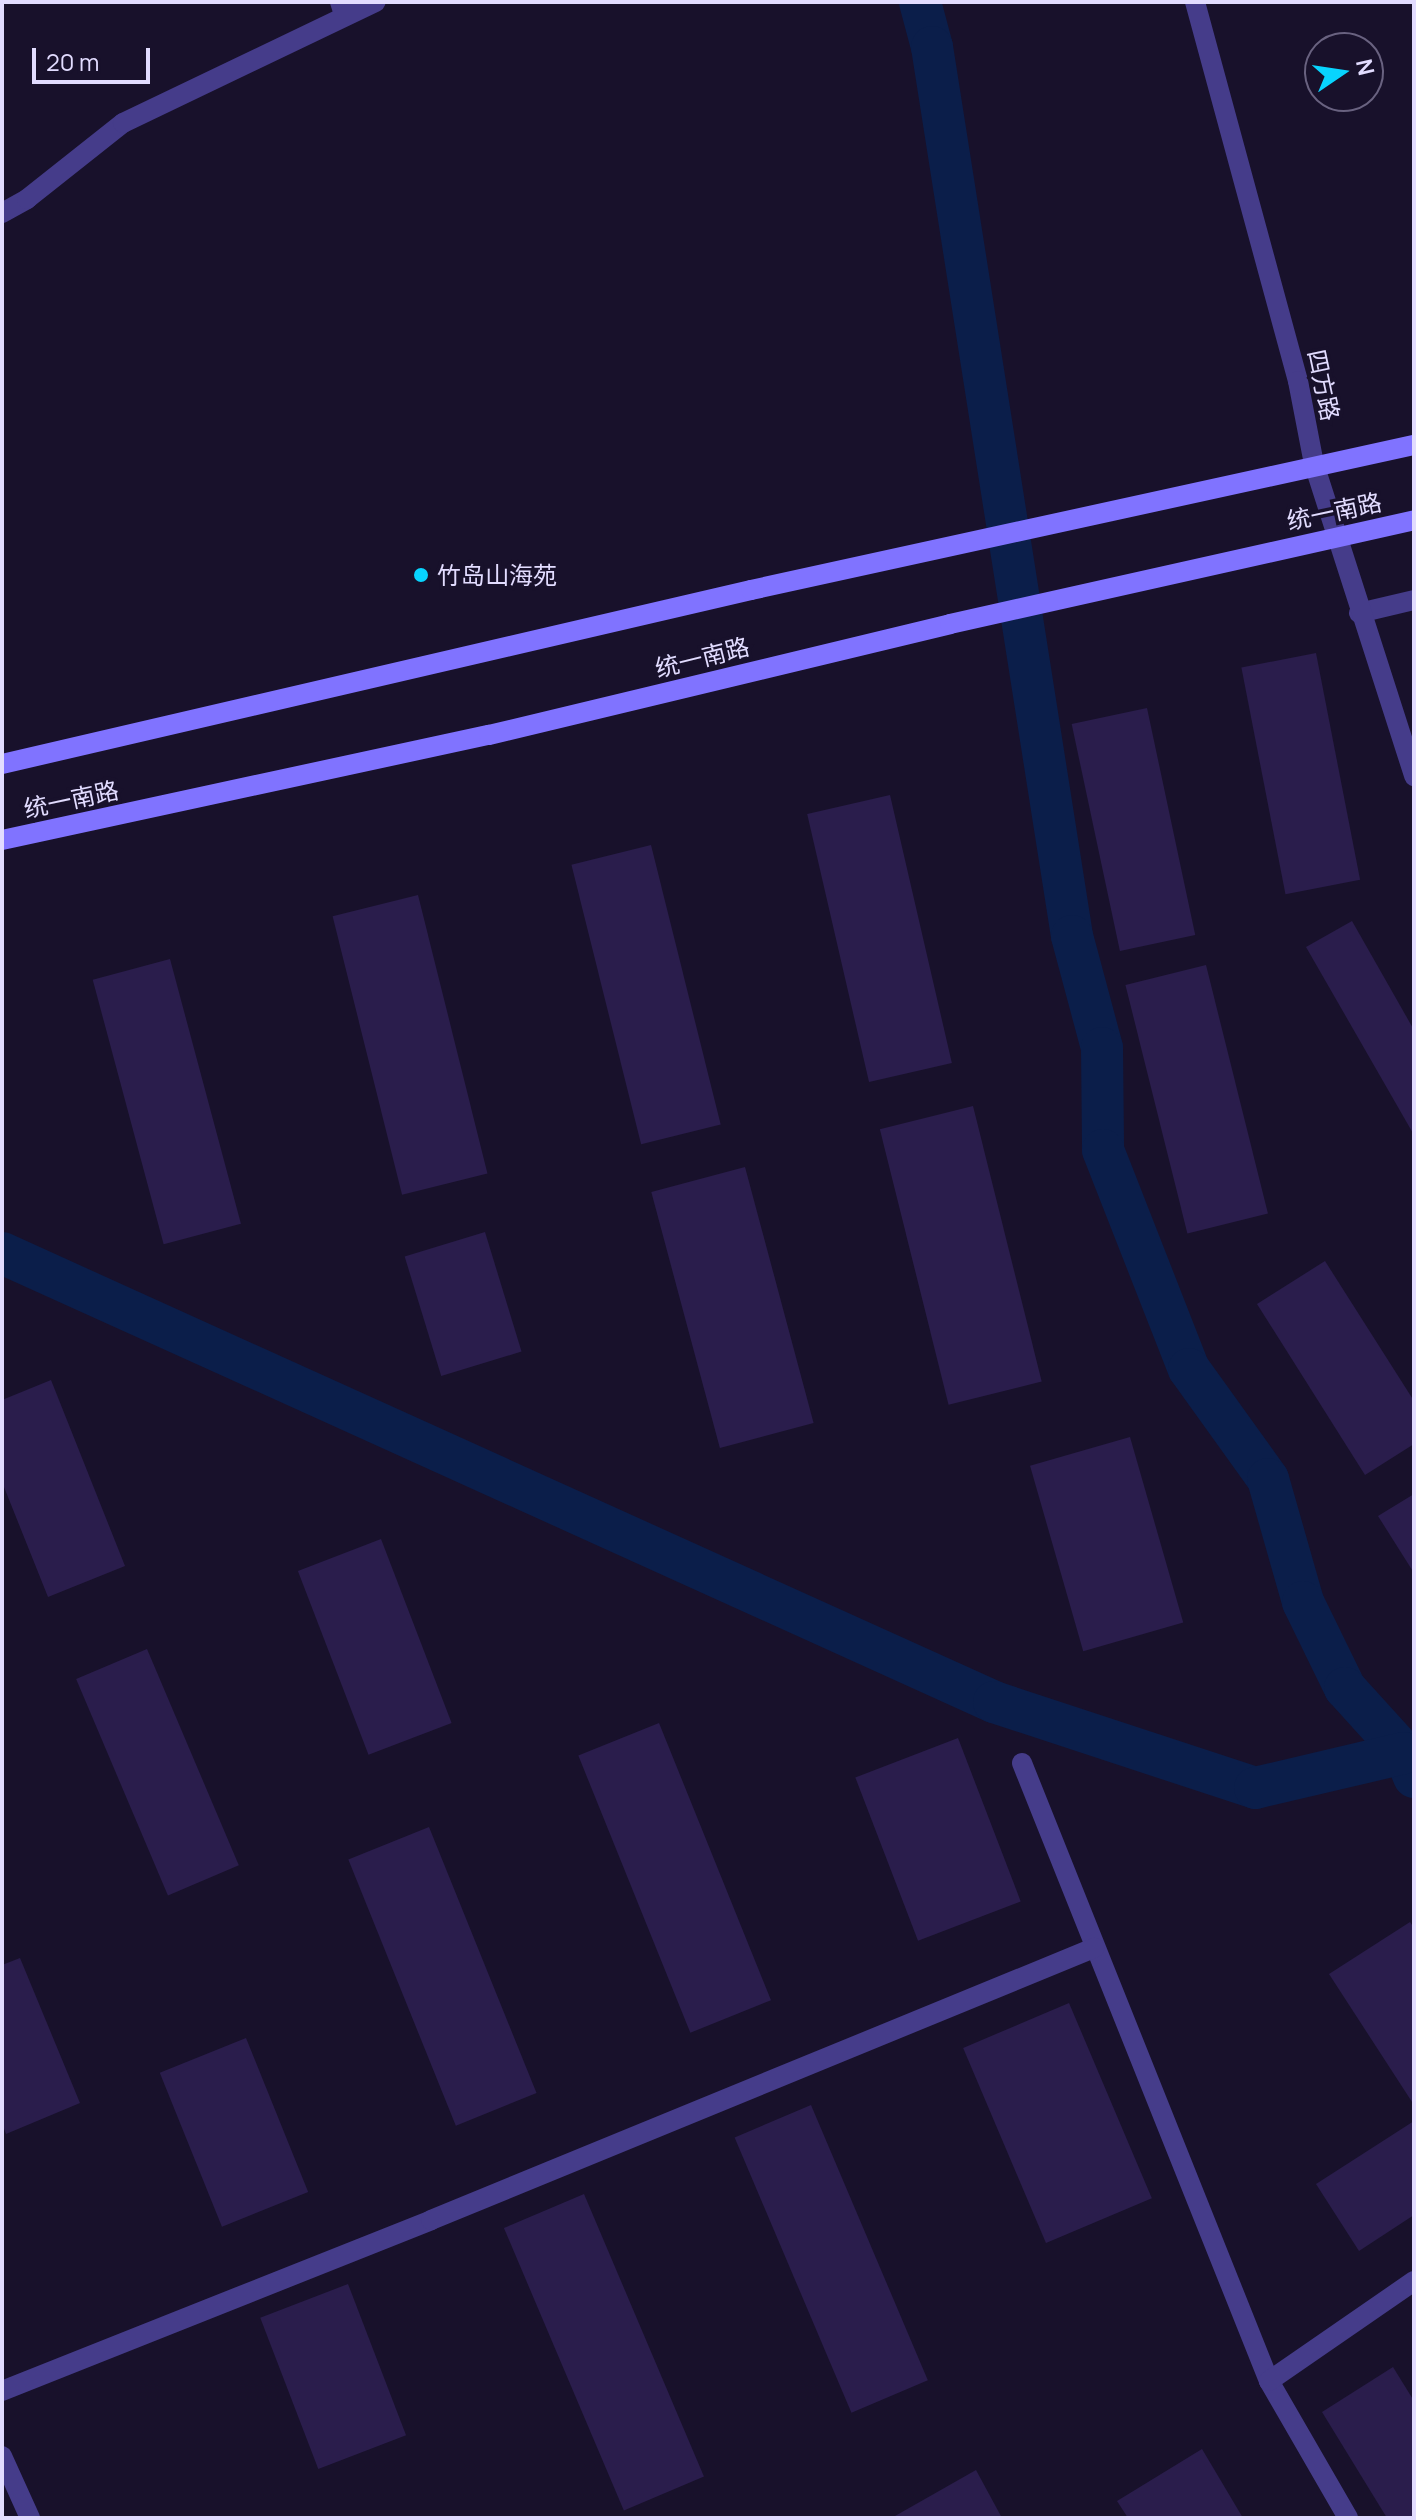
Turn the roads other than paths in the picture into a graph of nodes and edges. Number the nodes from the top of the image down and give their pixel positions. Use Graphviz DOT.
graph roads {
  1 [pos="375,2"];
  2 [pos="1195,2"];
  3 [pos="342,8"];
  4 [pos="2,213"];
  5 [pos="1414,445"];
  6 [pos="1314,464"];
  7 [pos="1414,520"];
  8 [pos="1335,536"];
  9 [pos="1414,600"];
  10 [pos="1359,613"];
  11 [pos="2,764"];
  12 [pos="1414,776"];
  13 [pos="2,840"];
  14 [pos="1022,1763"];
  15 [pos="1094,1948"];
  16 [pos="1414,2281"];
  17 [pos="1269,2381"];
  18 [pos="2,2391"];
  19 [pos="2,2456"];
  20 [pos="30,2518"];
  21 [pos="1348,2518"];
  1 -- 3 [label="street"];
  2 -- 6 [label="street, 四方路"];
  3 -- 4 [label="street"];
  5 -- 6 [label="main road, 统一南路"];
  6 -- 8 [label="street, 四方路"];
  6 -- 11 [label="main road, 统一南路"];
  7 -- 8 [label="main road, 统一南路"];
  8 -- 10 [label="street, 四方路"];
  8 -- 13 [label="main road, 统一南路"];
  9 -- 10 [label="street"];
  10 -- 12 [label="street, 四方路"];
  14 -- 15 [label="street"];
  15 -- 17 [label="street"];
  15 -- 18 [label="street"];
  16 -- 17 [label="street"];
  17 -- 21 [label="street"];
  19 -- 20 [label="street"];
}
